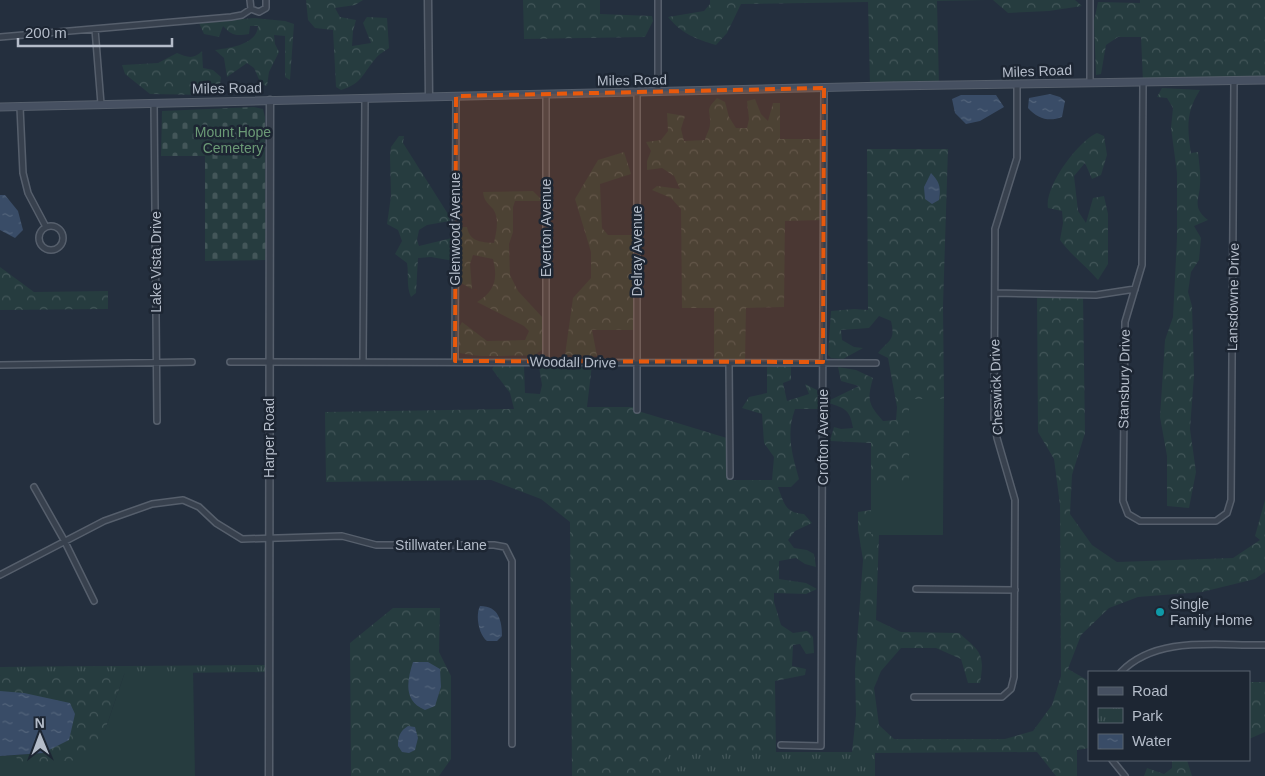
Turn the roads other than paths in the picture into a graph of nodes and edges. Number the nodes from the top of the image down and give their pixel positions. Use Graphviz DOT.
graph roads {
  1 [pos="250,0"];
  2 [pos="266,0"];
  3 [pos="428,0"];
  4 [pos="658,0"];
  5 [pos="1090,0"];
  6 [pos="251,9"];
  7 [pos="95,29"];
  8 [pos="0,37"];
  9 [pos="1265,80"];
  10 [pos="1234,81"];
  11 [pos="1090,82"];
  12 [pos="1142,82"];
  13 [pos="1017,85"];
  14 [pos="824,88"];
  15 [pos="637,92"];
  16 [pos="658,92"];
  17 [pos="546,94"];
  18 [pos="429,96"];
  19 [pos="456,96"];
  20 [pos="365,98"];
  21 [pos="270,100"];
  22 [pos="154,103"];
  23 [pos="101,104"];
  24 [pos="0,107"];
  25 [pos="20,107"];
  26 [pos="46,227"];
  27 [pos="1135,289"];
  28 [pos="995,293"];
  29 [pos="363,361"];
  30 [pos="455,361"];
  31 [pos="546,361"];
  32 [pos="157,362"];
  33 [pos="192,362"];
  34 [pos="230,362"];
  35 [pos="269,362"];
  36 [pos="637,362"];
  37 [pos="823,362"];
  38 [pos="729,363"];
  39 [pos="876,363"];
  40 [pos="0,365"];
  41 [pos="638,410"];
  42 [pos="157,421"];
  43 [pos="730,476"];
  44 [pos="34,487"];
  45 [pos="1227,513"];
  46 [pos="269,538"];
  47 [pos="64,540"];
  48 [pos="0,575"];
  49 [pos="916,589"];
  50 [pos="1015,590"];
  51 [pos="94,602"];
  52 [pos="1265,645"];
  53 [pos="1122,671"];
  54 [pos="914,697"];
  55 [pos="512,744"];
  56 [pos="781,745"];
  57 [pos="1113,761"];
  58 [pos="269,776"];
  59 [pos="1125,776"];
  1 -- 6 [label="street"];
  2 -- 6 [label="street"];
  3 -- 18 [label="street"];
  4 -- 16 [label="street"];
  5 -- 11 [label="street"];
  6 -- 7 [label="street"];
  7 -- 8 [label="street"];
  7 -- 23 [label="street"];
  9 -- 10 [label="main road, Miles Road"];
  10 -- 12 [label="main road, Miles Road"];
  10 -- 45 [label="street, Lansdowne Drive"];
  11 -- 12 [label="main road, Miles Road"];
  11 -- 13 [label="main road, Miles Road"];
  12 -- 27 [label="street, Stansbury Drive"];
  13 -- 14 [label="main road, Miles Road"];
  13 -- 28 [label="street, Cheswick Drive"];
  14 -- 16 [label="main road, Miles Road"];
  14 -- 37 [label="street, Crofton Avenue"];
  15 -- 16 [label="main road, Miles Road"];
  15 -- 17 [label="main road, Miles Road"];
  15 -- 36 [label="street, Delray Avenue"];
  17 -- 19 [label="main road, Miles Road"];
  17 -- 31 [label="street, Everton Avenue"];
  18 -- 19 [label="main road, Miles Road"];
  18 -- 20 [label="main road, Miles Road"];
  19 -- 30 [label="street, Glenwood Avenue"];
  20 -- 21 [label="main road, Miles Road"];
  20 -- 29 [label="street"];
  21 -- 22 [label="main road, Miles Road"];
  21 -- 35 [label="street, Harper Road"];
  22 -- 23 [label="main road, Miles Road"];
  22 -- 32 [label="street, Lake Vista Drive"];
  23 -- 25 [label="main road, Miles Road"];
  24 -- 25 [label="main road, Miles Road"];
  25 -- 26 [label="street"];
  26 -- 26 [label="street"];
  27 -- 28 [label="street"];
  27 -- 45 [label="street, Stansbury Drive"];
  28 -- 50 [label="street, Cheswick Drive"];
  29 -- 30 [label="street, Woodall Drive"];
  29 -- 35 [label="street, Woodall Drive"];
  30 -- 31 [label="street, Woodall Drive"];
  31 -- 36 [label="street, Woodall Drive"];
  32 -- 33 [label="street"];
  32 -- 40 [label="street"];
  32 -- 42 [label="street, Lake Vista Drive"];
  34 -- 35 [label="street, Woodall Drive"];
  35 -- 46 [label="street, Harper Road"];
  36 -- 38 [label="street, Woodall Drive"];
  36 -- 41 [label="street, Delray Avenue"];
  37 -- 38 [label="street, Woodall Drive"];
  37 -- 39 [label="street, Woodall Drive"];
  37 -- 56 [label="street, Crofton Avenue"];
  38 -- 43 [label="street"];
  44 -- 47 [label="street"];
  46 -- 47 [label="street"];
  46 -- 55 [label="street, Stillwater Lane"];
  46 -- 58 [label="street, Harper Road"];
  47 -- 48 [label="street"];
  47 -- 51 [label="street"];
  49 -- 50 [label="street"];
  50 -- 54 [label="street, Cheswick Drive"];
  52 -- 53 [label="street"];
  57 -- 59 [label="street"];
}
